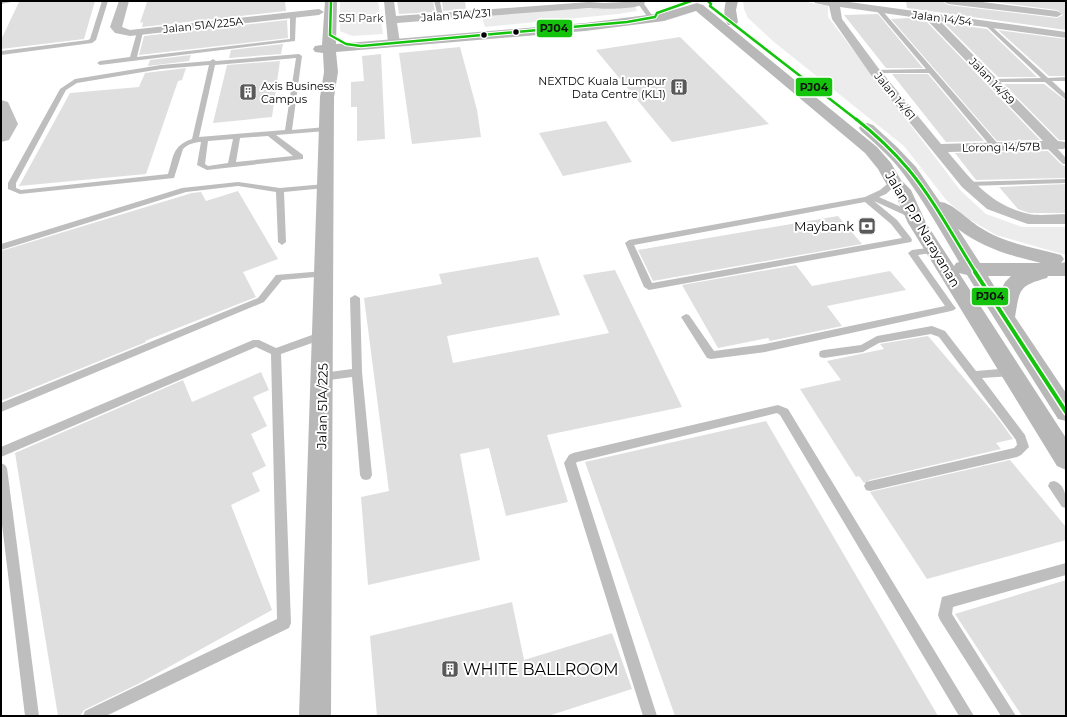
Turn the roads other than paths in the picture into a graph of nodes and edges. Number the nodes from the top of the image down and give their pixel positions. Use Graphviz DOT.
graph roads {
  1 [pos="13,1"];
  2 [pos="105,1"];
  3 [pos="124,1"];
  4 [pos="331,1"];
  5 [pos="389,1"];
  6 [pos="437,1"];
  7 [pos="487,1"];
  8 [pos="732,1"];
  9 [pos="819,1"];
  10 [pos="948,1"];
  11 [pos="1,2"];
  12 [pos="640,2"];
  13 [pos="588,3"];
  14 [pos="703,4"];
  15 [pos="834,4"];
  16 [pos="873,6"];
  17 [pos="319,7"];
  18 [pos="491,12"];
  19 [pos="1057,14"];
  20 [pos="293,15"];
  21 [pos="441,16"];
  22 [pos="930,16"];
  23 [pos="657,17"];
  24 [pos="392,20"];
  25 [pos="715,22"];
  26 [pos="732,22"];
  27 [pos="988,24"];
  28 [pos="140,32"];
  29 [pos="1062,34"];
  30 [pos="394,43"];
  31 [pos="361,46"];
  32 [pos="327,48"];
  33 [pos="1065,48"];
  34 [pos="1,53"];
  35 [pos="133,59"];
  36 [pos="213,61"];
  37 [pos="100,63"];
  38 [pos="931,71"];
  39 [pos="875,72"];
  40 [pos="1066,79"];
  41 [pos="1047,80"];
  42 [pos="992,81"];
  43 [pos="1066,98"];
  44 [pos="326,129"];
  45 [pos="288,132"];
  46 [pos="270,134"];
  47 [pos="237,137"];
  48 [pos="195,140"];
  49 [pos="205,140"];
  50 [pos="1057,145"];
  51 [pos="996,147"];
  52 [pos="937,148"];
  53 [pos="1066,162"];
  54 [pos="230,166"];
  55 [pos="1066,181"];
  56 [pos="967,184"];
  57 [pos="325,186"];
  58 [pos="898,187"];
  59 [pos="280,190"];
  60 [pos="927,195"];
  61 [pos="868,198"];
  62 [pos="914,216"];
  63 [pos="1066,219"];
  64 [pos="282,242"];
  65 [pos="1,247"];
  66 [pos="935,250"];
  67 [pos="966,265"];
  68 [pos="1066,265"];
  69 [pos="324,274"];
  70 [pos="355,298"];
  71 [pos="974,312"];
  72 [pos="686,317"];
  73 [pos="1004,318"];
  74 [pos="323,335"];
  75 [pos="276,352"];
  76 [pos="824,354"];
  77 [pos="357,372"];
  78 [pos="1012,372"];
  79 [pos="975,375"];
  80 [pos="322,377"];
  81 [pos="1063,402"];
  82 [pos="1,408"];
  83 [pos="1,452"];
  84 [pos="1066,459"];
  85 [pos="1,468"];
  86 [pos="366,475"];
  87 [pos="870,486"];
  88 [pos="1054,486"];
  89 [pos="1066,503"];
  90 [pos="1066,569"];
  91 [pos="32,716"];
  92 [pos="90,716"];
  93 [pos="315,716"];
  94 [pos="650,716"];
  95 [pos="967,716"];
  96 [pos="1009,716"];
  1 -- 11 [label="lane"];
  2 -- 34 [label="lane"];
  3 -- 28 [label="street, Jalan 51A/225A"];
  4 -- 32 [label="main road, Jalan 51A/225"];
  5 -- 24 [label="street"];
  6 -- 21 [label="lane"];
  7 -- 18 [label="street"];
  8 -- 26 [label="main road"];
  9 -- 15 [label="street, Jalan 14/54"];
  10 -- 19 [label="street"];
  12 -- 13 [label="street, Jalan 51A/231"];
  12 -- 23 [label="lane"];
  13 -- 18 [label="street, Jalan 51A/231"];
  14 -- 23 [label="main road"];
  14 -- 25 [label="main road, Jalan P.P Narayanan"];
  14 -- 26 [label="main road, Jalan P.P Narayanan"];
  15 -- 16 [label="street, Jalan 14/54"];
  15 -- 39 [label="street, Jalan 14/61"];
  16 -- 22 [label="street, Jalan 14/54"];
  16 -- 38 [label="lane"];
  17 -- 20 [label="street, Jalan 51A/225A"];
  17 -- 32 [label="main road, Jalan 51A/225"];
  18 -- 21 [label="street, Jalan 51A/231"];
  20 -- 28 [label="street, Jalan 51A/225A"];
  20 -- 35 [label="lane"];
  21 -- 24 [label="street, Jalan 51A/231"];
  22 -- 27 [label="street, Jalan 14/54"];
  22 -- 42 [label="street, Jalan 14/59"];
  23 -- 25 [label="main road"];
  23 -- 30 [label="main road"];
  24 -- 30 [label="street"];
  25 -- 58 [label="main road, Jalan P.P Narayanan"];
  26 -- 60 [label="main road, Jalan P.P Narayanan"];
  27 -- 29 [label="street, Jalan 14/54"];
  27 -- 41 [label="lane"];
  28 -- 35 [label="lane"];
  29 -- 33 [label="street"];
  30 -- 31 [label="main road"];
  31 -- 32 [label="main road"];
  31 -- 32 [label="main road"];
  32 -- 44 [label="main road, Jalan 51A/225"];
  35 -- 37 [label="lane"];
  36 -- 45 [label="lane"];
  36 -- 48 [label="lane"];
  36 -- 48 [label="lane"];
  38 -- 39 [label="lane"];
  38 -- 51 [label="lane"];
  39 -- 52 [label="street, Jalan 14/61"];
  40 -- 41 [label="lane"];
  41 -- 42 [label="lane"];
  41 -- 43 [label="lane"];
  42 -- 50 [label="street, Jalan 14/59"];
  44 -- 45 [label="lane"];
  44 -- 57 [label="main road, Jalan 51A/225"];
  45 -- 46 [label="lane"];
  46 -- 47 [label="lane"];
  46 -- 54 [label="lane"];
  47 -- 49 [label="lane"];
  47 -- 54 [label="lane"];
  48 -- 49 [label="lane"];
  49 -- 54 [label="lane"];
  50 -- 51 [label="street, Lorong 14/57B"];
  50 -- 53 [label="lane"];
  51 -- 52 [label="street, Lorong 14/57B"];
  52 -- 56 [label="street, Jalan 14/61"];
  55 -- 56 [label="lane"];
  56 -- 63 [label="street, Jalan 14/61"];
  57 -- 59 [label="lane"];
  57 -- 69 [label="main road, Jalan 51A/225"];
  58 -- 61 [label="lane"];
  58 -- 62 [label="main road, Jalan P.P Narayanan"];
  58 -- 67 [label="main road"];
  59 -- 64 [label="lane"];
  59 -- 65 [label="lane"];
  60 -- 67 [label="main road, Jalan P.P Narayanan"];
  60 -- 68 [label="main road"];
  61 -- 61 [label="lane"];
  61 -- 62 [label="lane"];
  62 -- 66 [label="main road, Jalan P.P Narayanan"];
  66 -- 71 [label="main road, Jalan P.P Narayanan"];
  66 -- 72 [label="lane"];
  67 -- 68 [label="main road"];
  67 -- 71 [label="main road"];
  67 -- 73 [label="main road, Jalan P.P Narayanan"];
  68 -- 73 [label="main road"];
  69 -- 74 [label="main road, Jalan 51A/225"];
  69 -- 82 [label="lane"];
  70 -- 77 [label="lane"];
  71 -- 78 [label="main road, Jalan P.P Narayanan"];
  73 -- 81 [label="main road, Jalan P.P Narayanan"];
  74 -- 75 [label="lane"];
  74 -- 80 [label="main road, Jalan 51A/225"];
  75 -- 83 [label="lane"];
  75 -- 92 [label="lane"];
  76 -- 79 [label="lane"];
  77 -- 80 [label="lane"];
  77 -- 86 [label="lane"];
  78 -- 79 [label="lane"];
  78 -- 84 [label="main road, Jalan P.P Narayanan"];
  79 -- 87 [label="lane"];
  80 -- 93 [label="main road, Jalan 51A/225"];
  85 -- 91 [label="lane"];
  88 -- 89 [label="lane"];
  90 -- 96 [label="lane"];
  94 -- 95 [label="lane"];
}
